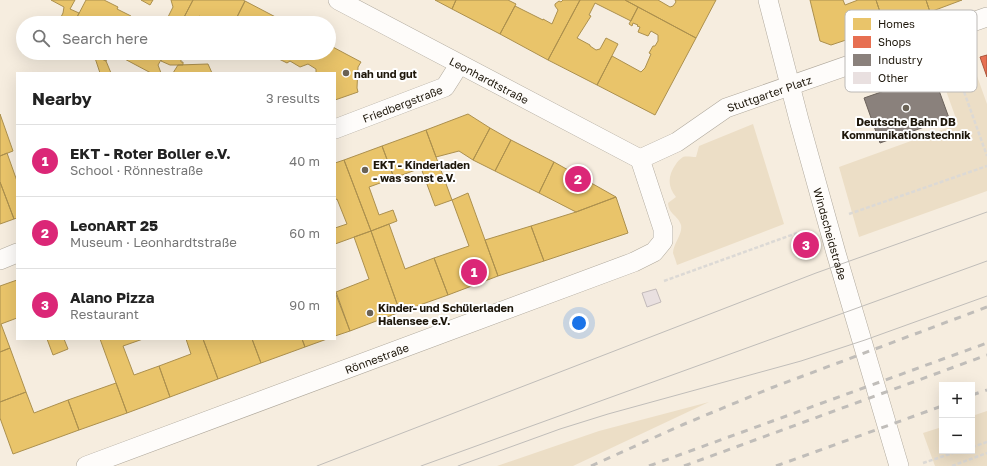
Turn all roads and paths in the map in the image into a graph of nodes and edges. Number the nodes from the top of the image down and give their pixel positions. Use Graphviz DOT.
graph roads {
  1 [pos="338,0"];
  2 [pos="768,0"];
  3 [pos="987,17"];
  4 [pos="977,21"];
  5 [pos="459,65"];
  6 [pos="845,67"];
  7 [pos="790,86"];
  8 [pos="964,92"];
  9 [pos="336,129"];
  10 [pos="987,156"];
  11 [pos="640,159"];
  12 [pos="987,166"];
  13 [pos="849,214"];
  14 [pos="797,233"];
  15 [pos="16,253"];
  16 [pos="0,260"];
  17 [pos="664,281"];
  18 [pos="987,442"];
  19 [pos="975,445"];
  20 [pos="987,453"];
  21 [pos="949,454"];
  22 [pos="922,463"];
  23 [pos="86,466"];
  24 [pos="899,466"];
  25 [pos="952,466"];
  1 -- 5 [label="street, Leonhardtstraße"];
  2 -- 7 [label="street, Windscheidstraße"];
  3 -- 4 [label="street, Stuttgarter Platz"];
  5 -- 9 [label="street, Friedbergstraße"];
  5 -- 11 [label="street, Leonhardtstraße"];
  6 -- 7 [label="street, Stuttgarter Platz"];
  7 -- 11 [label="street, Stuttgarter Platz"];
  7 -- 24 [label="street, Windscheidstraße"];
  8 -- 10 [label="path"];
  11 -- 23 [label="street, Rönnestraße"];
  12 -- 13 [label="path"];
  14 -- 17 [label="path"];
  15 -- 16 [label="street"];
  18 -- 19 [label="path"];
  20 -- 25 [label="path"];
  21 -- 22 [label="path"];
}
